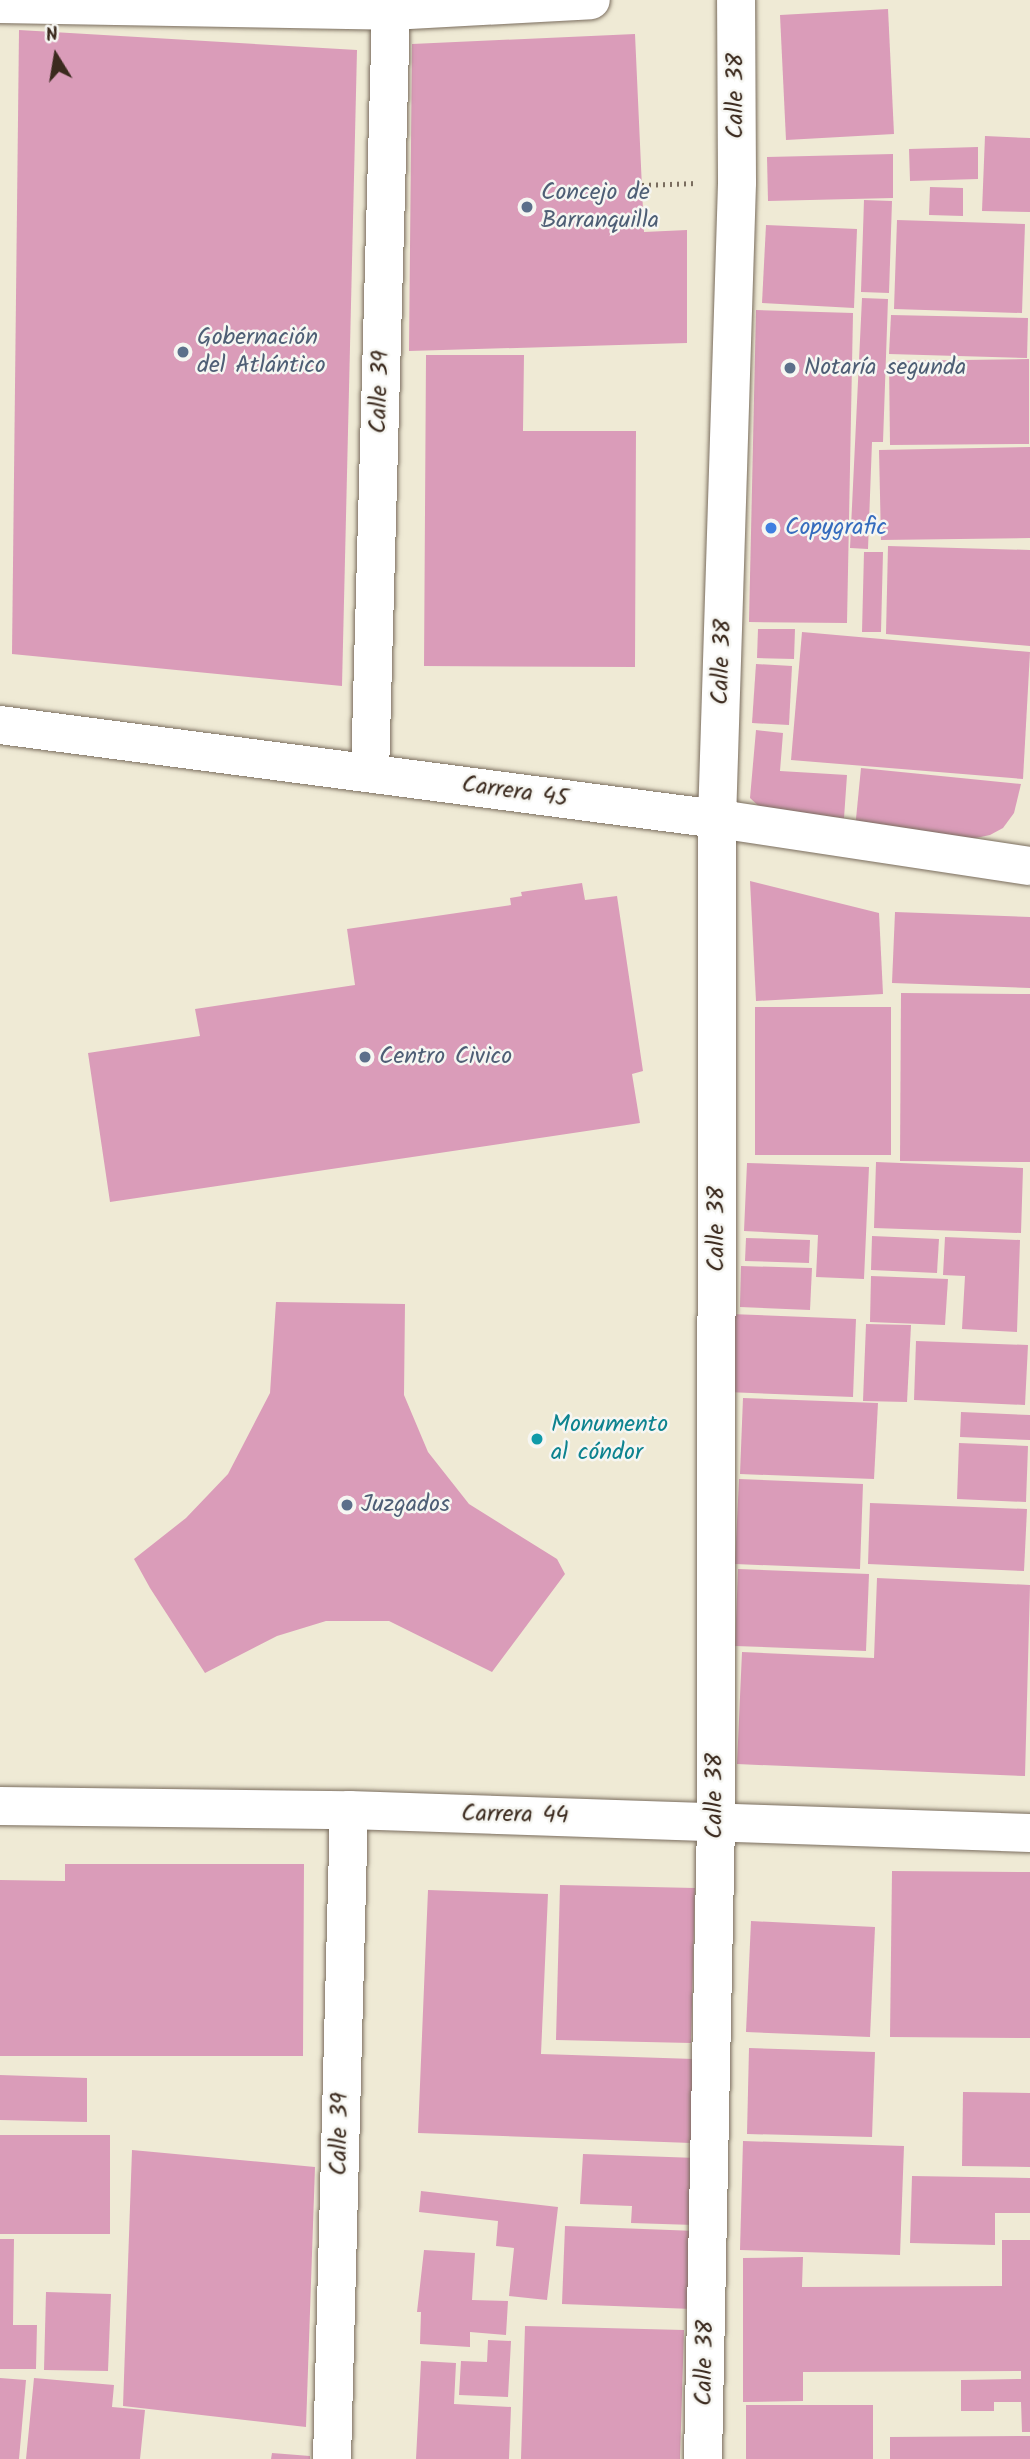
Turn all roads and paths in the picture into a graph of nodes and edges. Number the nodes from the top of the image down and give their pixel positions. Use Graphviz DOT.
graph roads {
  1 [pos="592,0"];
  2 [pos="736,0"];
  3 [pos="0,4"];
  4 [pos="391,11"];
  5 [pos="737,182"];
  6 [pos="642,185"];
  7 [pos="0,725"];
  8 [pos="370,773"];
  9 [pos="717,820"];
  10 [pos="1030,866"];
  11 [pos="0,1806"];
  12 [pos="349,1810"];
  13 [pos="716,1820"];
  14 [pos="1030,1833"];
  15 [pos="332,2459"];
  16 [pos="703,2459"];
  1 -- 4 [label="street"];
  2 -- 5 [label="street, Calle 38"];
  3 -- 4 [label="street"];
  4 -- 8 [label="street, Calle 39"];
  5 -- 6 [label="path"];
  5 -- 9 [label="street, Calle 38"];
  7 -- 8 [label="street, Carrera 45"];
  8 -- 9 [label="street, Carrera 45"];
  9 -- 10 [label="street, Carrera 45"];
  9 -- 13 [label="street, Calle 38"];
  11 -- 12 [label="street, Carrera 44"];
  12 -- 13 [label="street, Carrera 44"];
  12 -- 15 [label="street, Calle 39"];
  13 -- 14 [label="street, Carrera 44"];
  13 -- 16 [label="street, Calle 38"];
}
